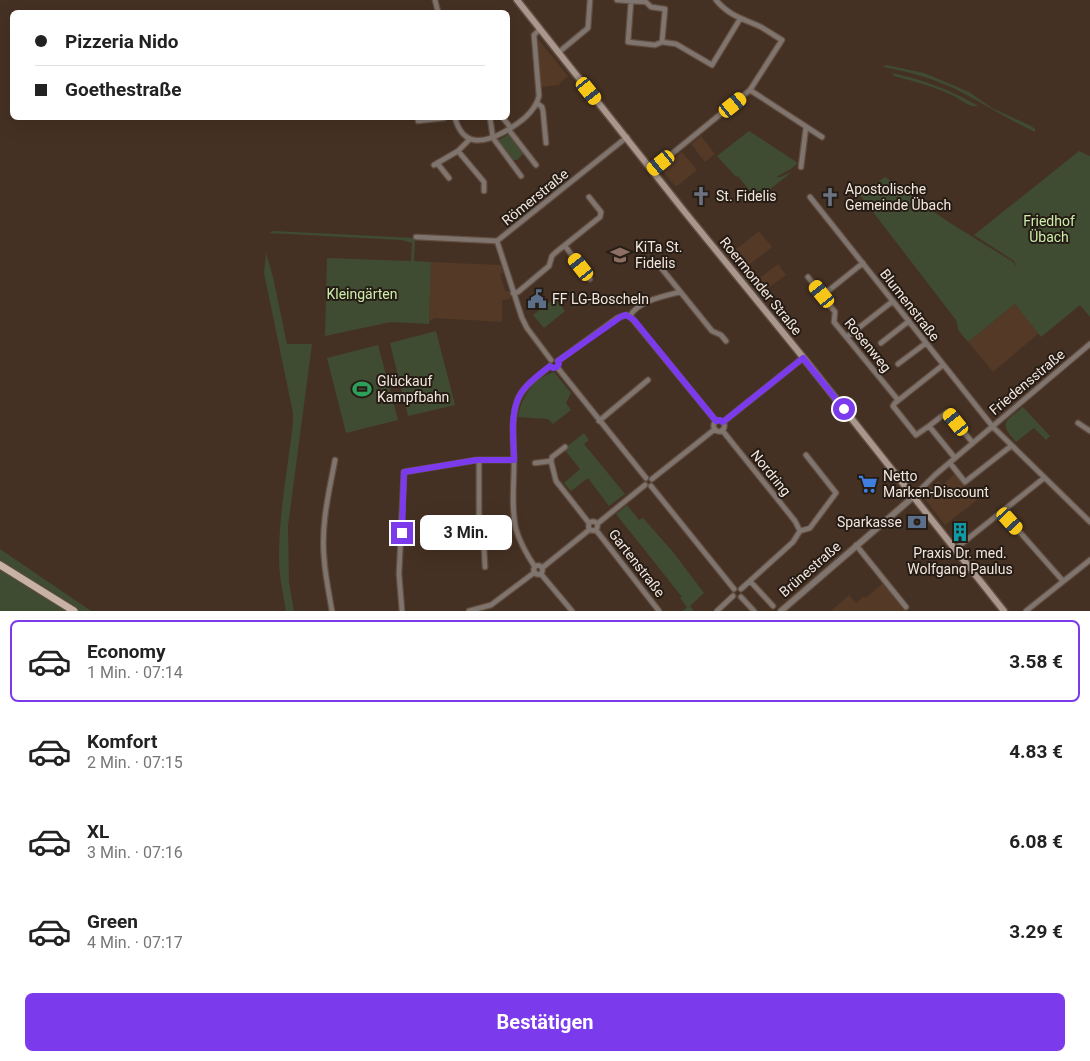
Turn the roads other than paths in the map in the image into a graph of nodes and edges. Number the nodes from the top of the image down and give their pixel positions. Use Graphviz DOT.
graph roads {
  1 [pos="517,0"];
  2 [pos="590,0"];
  3 [pos="617,0"];
  4 [pos="716,0"];
  5 [pos="631,1"];
  6 [pos="740,19"];
  7 [pos="540,29"];
  8 [pos="662,42"];
  9 [pos="559,52"];
  10 [pos="750,90"];
  11 [pos="537,103"];
  12 [pos="427,120"];
  13 [pos="456,120"];
  14 [pos="490,120"];
  15 [pos="504,120"];
  16 [pos="418,121"];
  17 [pos="806,127"];
  18 [pos="510,129"];
  19 [pos="626,137"];
  20 [pos="822,137"];
  21 [pos="493,138"];
  22 [pos="470,139"];
  23 [pos="546,142"];
  24 [pos="458,151"];
  25 [pos="536,165"];
  26 [pos="801,167"];
  27 [pos="652,170"];
  28 [pos="521,176"];
  29 [pos="449,178"];
  30 [pos="484,192"];
  31 [pos="810,197"];
  32 [pos="589,198"];
  33 [pos="416,237"];
  34 [pos="497,241"];
  35 [pos="564,246"];
  36 [pos="863,263"];
  37 [pos="662,269"];
  38 [pos="808,277"];
  39 [pos="590,279"];
  40 [pos="680,292"];
  41 [pos="513,294"];
  42 [pos="822,294"];
  43 [pos="893,301"];
  44 [pos="630,316"];
  45 [pos="909,321"];
  46 [pos="846,337"];
  47 [pos="726,342"];
  48 [pos="881,343"];
  49 [pos="926,343"];
  50 [pos="1090,344"];
  51 [pos="803,358"];
  52 [pos="551,360"];
  53 [pos="558,361"];
  54 [pos="898,364"];
  55 [pos="943,365"];
  56 [pos="550,366"];
  57 [pos="557,367"];
  58 [pos="648,380"];
  59 [pos="898,400"];
  60 [pos="599,421"];
  61 [pos="716,421"];
  62 [pos="723,422"];
  63 [pos="1078,423"];
  64 [pos="929,426"];
  65 [pos="993,427"];
  66 [pos="714,429"];
  67 [pos="722,430"];
  68 [pos="1090,431"];
  69 [pos="973,443"];
  70 [pos="1011,446"];
  71 [pos="565,447"];
  72 [pos="806,455"];
  73 [pos="955,458"];
  74 [pos="335,460"];
  75 [pos="514,460"];
  76 [pos="479,461"];
  77 [pos="552,462"];
  78 [pos="535,463"];
  79 [pos="950,463"];
  80 [pos="646,478"];
  81 [pos="1044,478"];
  82 [pos="652,479"];
  83 [pos="644,485"];
  84 [pos="651,486"];
  85 [pos="912,498"];
  86 [pos="1002,512"];
  87 [pos="1089,521"];
  88 [pos="589,523"];
  89 [pos="596,527"];
  90 [pos="589,530"];
  91 [pos="800,531"];
  92 [pos="856,545"];
  93 [pos="955,549"];
  94 [pos="1090,560"];
  95 [pos="0,565"];
  96 [pos="536,566"];
  97 [pos="484,567"];
  98 [pos="542,568"];
  99 [pos="535,572"];
  100 [pos="541,574"];
  101 [pos="750,581"];
  102 [pos="1064,581"];
  103 [pos="734,589"];
  104 [pos="741,589"];
  105 [pos="733,596"];
  106 [pos="741,596"];
  107 [pos="773,606"];
  108 [pos="906,607"];
  109 [pos="484,609"];
  110 [pos="74,611"];
  111 [pos="332,611"];
  112 [pos="402,611"];
  113 [pos="469,611"];
  114 [pos="572,611"];
  115 [pos="659,611"];
  116 [pos="718,611"];
  117 [pos="754,611"];
  118 [pos="781,611"];
  119 [pos="1004,611"];
  120 [pos="1026,611"];
  1 -- 7 [label="main road, Roermonder Straße"];
  2 -- 9 [label="street"];
  3 -- 5 [label="street"];
  4 -- 6 [label="street"];
  5 -- 8 [label="street"];
  5 -- 8 [label="street"];
  6 -- 8 [label="street"];
  6 -- 10 [label="street"];
  7 -- 9 [label="main road, Roermonder Straße"];
  7 -- 11 [label="street"];
  9 -- 19 [label="main road, Roermonder Straße"];
  10 -- 17 [label="street"];
  10 -- 27 [label="street"];
  11 -- 18 [label="street"];
  11 -- 23 [label="street"];
  12 -- 16 [label="street"];
  13 -- 22 [label="street"];
  14 -- 21 [label="street"];
  15 -- 18 [label="street"];
  17 -- 20 [label="street"];
  17 -- 26 [label="street"];
  18 -- 21 [label="street"];
  18 -- 25 [label="street"];
  19 -- 27 [label="main road, Roermonder Straße"];
  19 -- 34 [label="street, Römerstraße"];
  21 -- 22 [label="street"];
  21 -- 28 [label="street"];
  22 -- 24 [label="street"];
  24 -- 29 [label="street"];
  24 -- 30 [label="street"];
  27 -- 51 [label="main road, Roermonder Straße"];
  31 -- 36 [label="street, Blumenstraße"];
  32 -- 35 [label="street"];
  33 -- 34 [label="street, Römerstraße"];
  34 -- 41 [label="street"];
  35 -- 39 [label="street"];
  35 -- 41 [label="street"];
  36 -- 42 [label="street"];
  36 -- 43 [label="street, Blumenstraße"];
  37 -- 40 [label="street"];
  38 -- 42 [label="street, Rosenweg"];
  40 -- 44 [label="street"];
  40 -- 47 [label="street"];
  41 -- 52 [label="street"];
  42 -- 46 [label="street, Rosenweg"];
  43 -- 45 [label="street, Blumenstraße"];
  43 -- 46 [label="street"];
  44 -- 53 [label="street"];
  44 -- 61 [label="street"];
  45 -- 48 [label="street"];
  45 -- 49 [label="street, Blumenstraße"];
  46 -- 59 [label="street, Rosenweg"];
  49 -- 54 [label="street"];
  49 -- 55 [label="street, Blumenstraße"];
  50 -- 65 [label="street, Friedensstraße"];
  51 -- 62 [label="street"];
  51 -- 85 [label="main road, Roermonder Straße"];
  52 -- 53 [label="street"];
  52 -- 56 [label="street"];
  53 -- 57 [label="street"];
  55 -- 59 [label="street"];
  55 -- 65 [label="street, Blumenstraße"];
  56 -- 57 [label="street"];
  56 -- 75 [label="street"];
  57 -- 60 [label="street"];
  58 -- 60 [label="street"];
  59 -- 64 [label="street"];
  60 -- 80 [label="street"];
  61 -- 62 [label="street"];
  61 -- 66 [label="street"];
  62 -- 67 [label="street"];
  63 -- 68 [label="street"];
  64 -- 69 [label="street"];
  64 -- 73 [label="street"];
  65 -- 69 [label="street, Friedensstraße"];
  65 -- 70 [label="street, Blumenstraße"];
  66 -- 67 [label="street"];
  66 -- 82 [label="street"];
  67 -- 91 [label="street, Nordring"];
  69 -- 73 [label="street, Friedensstraße"];
  70 -- 79 [label="street"];
  70 -- 81 [label="street, Blumenstraße"];
  71 -- 77 [label="street"];
  72 -- 91 [label="street"];
  73 -- 79 [label="street, Friedensstraße"];
  74 -- 111 [label="street"];
  75 -- 76 [label="street"];
  75 -- 96 [label="street"];
  76 -- 97 [label="street"];
  76 -- 112 [label="street"];
  77 -- 78 [label="street"];
  77 -- 88 [label="street, Gartenstraße"];
  79 -- 85 [label="street, Friedensstraße"];
  80 -- 82 [label="street"];
  80 -- 83 [label="street"];
  81 -- 86 [label="street"];
  81 -- 87 [label="street, Blumenstraße"];
  82 -- 84 [label="street"];
  83 -- 84 [label="street"];
  83 -- 89 [label="street"];
  84 -- 103 [label="street"];
  85 -- 92 [label="street, Brünestraße"];
  85 -- 93 [label="main road, Roermonder Straße"];
  86 -- 93 [label="street"];
  86 -- 102 [label="street"];
  88 -- 89 [label="street"];
  88 -- 90 [label="street"];
  89 -- 90 [label="street"];
  89 -- 115 [label="street, Gartenstraße"];
  90 -- 98 [label="street"];
  91 -- 101 [label="street"];
  92 -- 108 [label="street, Brünestraße"];
  92 -- 118 [label="street, Brünestraße"];
  93 -- 119 [label="main road, Roermonder Straße"];
  94 -- 102 [label="street"];
  95 -- 110 [label="main road"];
  96 -- 98 [label="street"];
  96 -- 99 [label="street"];
  98 -- 100 [label="street"];
  99 -- 100 [label="street"];
  99 -- 109 [label="street"];
  100 -- 114 [label="street"];
  101 -- 104 [label="street"];
  101 -- 107 [label="street"];
  102 -- 120 [label="street"];
  103 -- 104 [label="street"];
  103 -- 105 [label="street"];
  104 -- 106 [label="street"];
  105 -- 106 [label="street"];
  105 -- 116 [label="street"];
  106 -- 117 [label="street"];
  109 -- 113 [label="street"];
}
